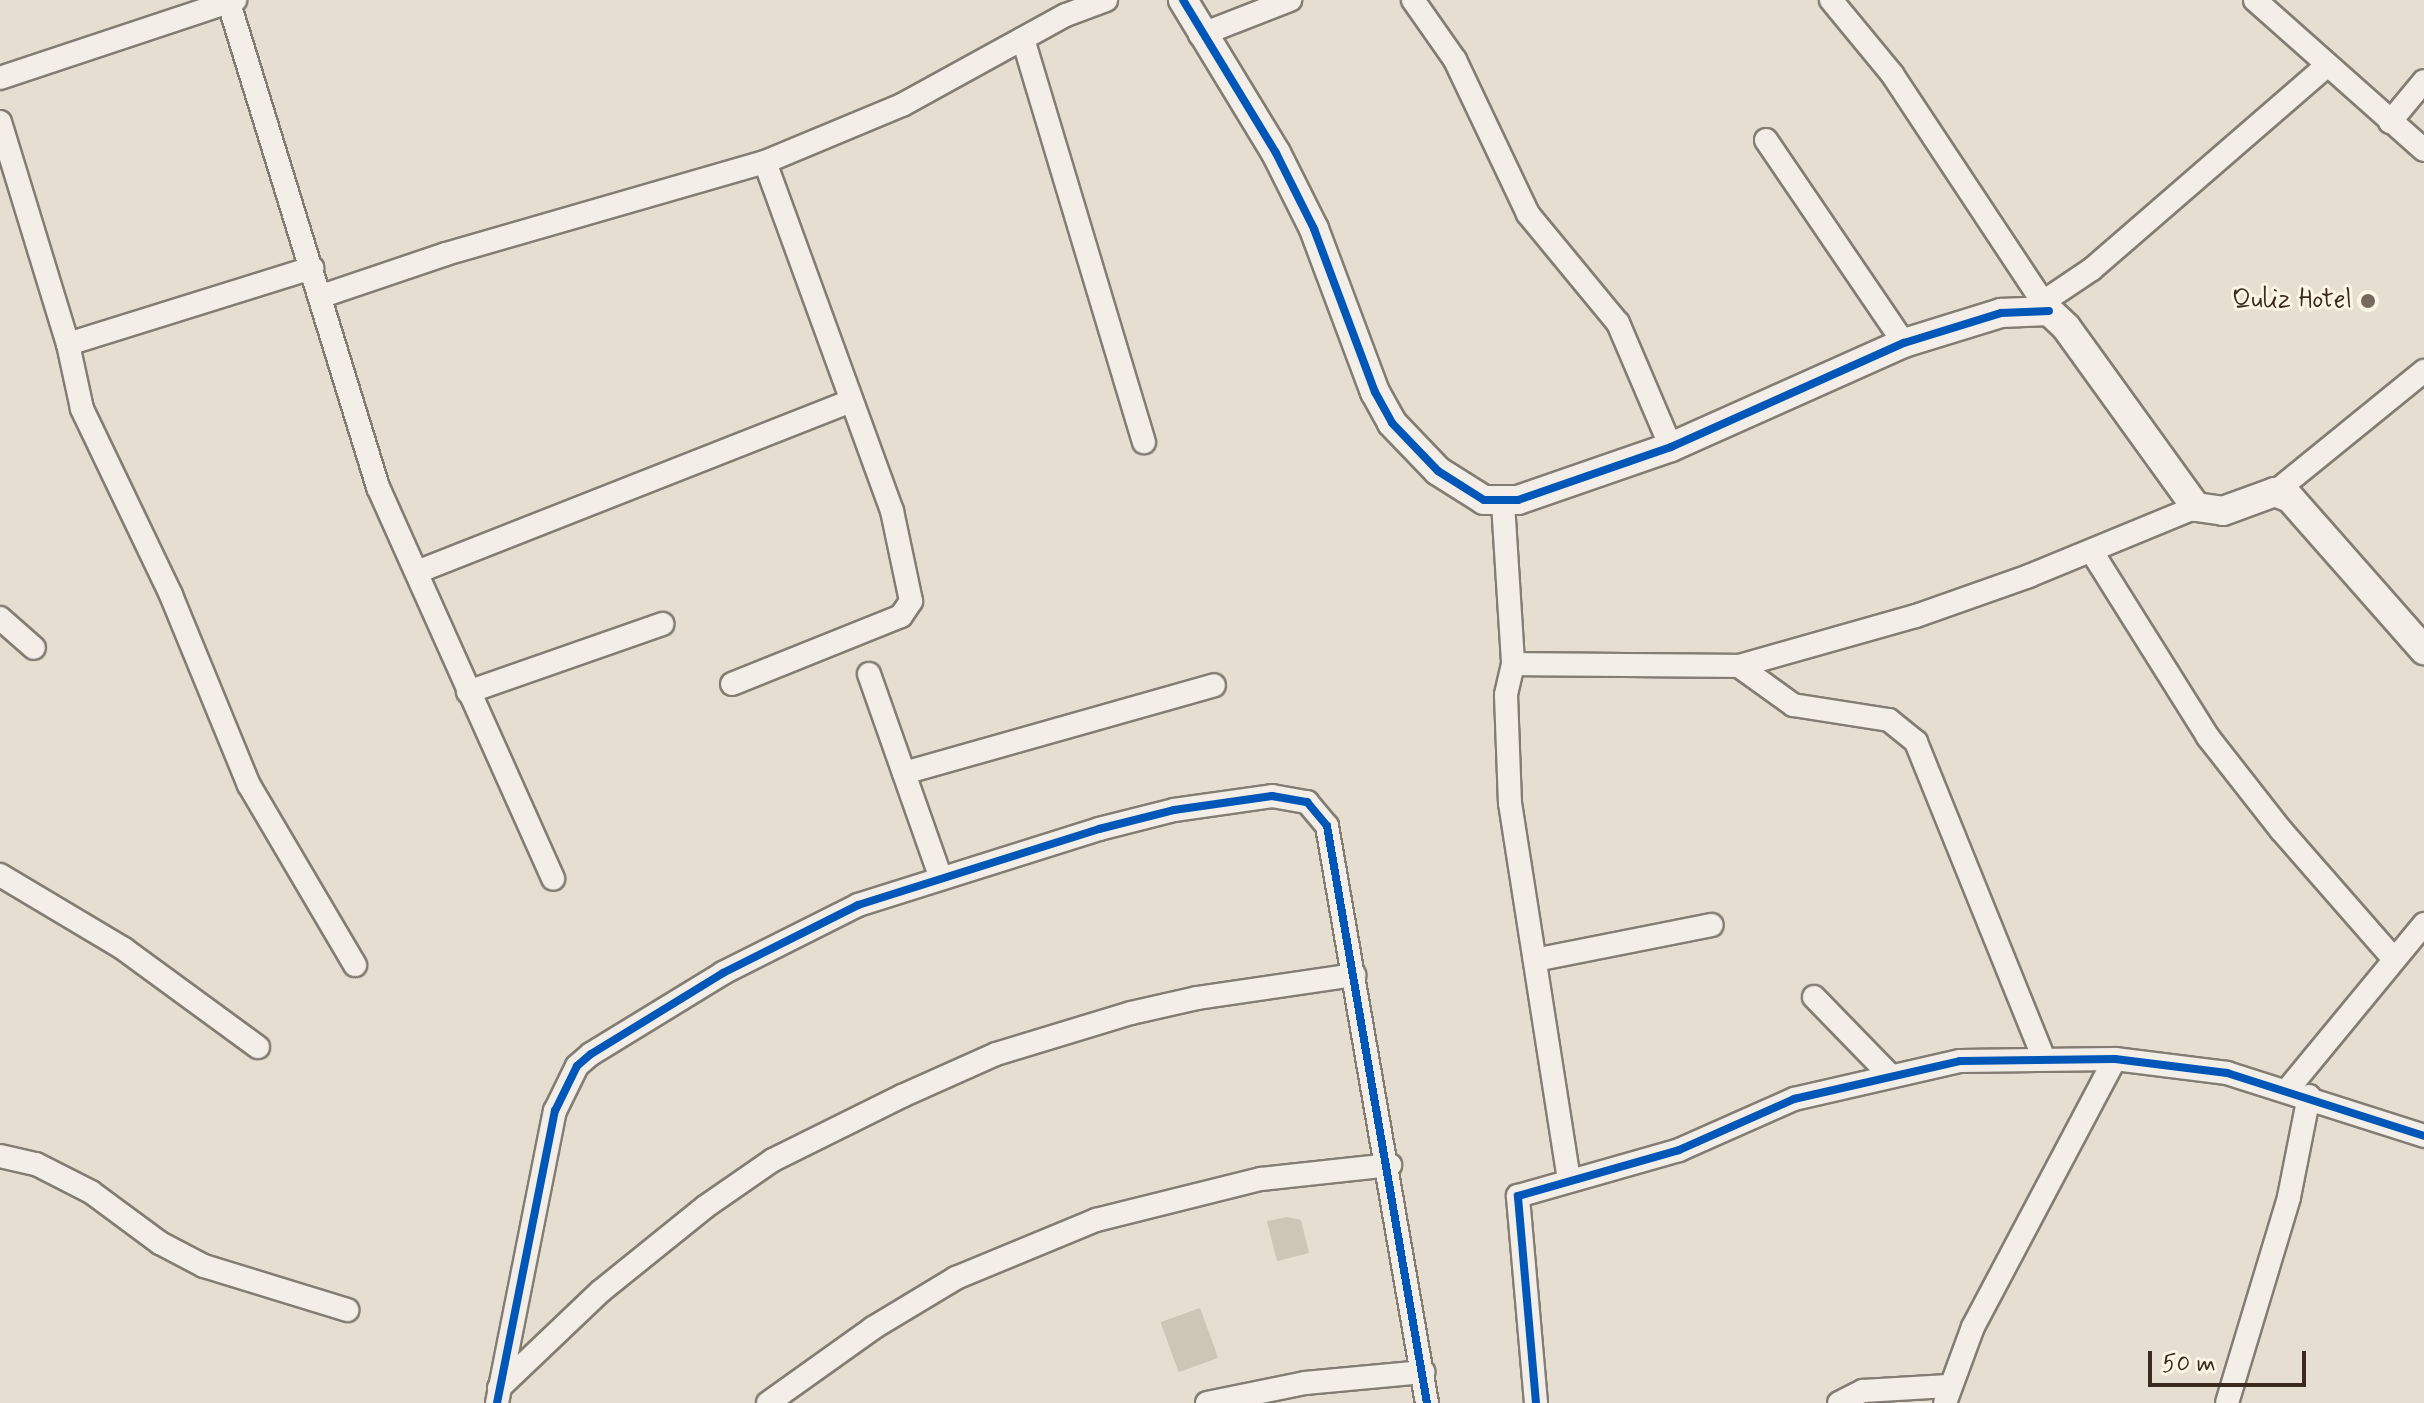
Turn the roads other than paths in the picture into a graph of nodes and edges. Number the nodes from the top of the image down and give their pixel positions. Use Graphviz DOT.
graph roads {
  1 [pos="1106,0"];
  2 [pos="1183,0"];
  3 [pos="1290,0"];
  4 [pos="1413,0"];
  5 [pos="1831,0"];
  6 [pos="2255,0"];
  7 [pos="231,1"];
  8 [pos="1200,35"];
  9 [pos="1023,39"];
  10 [pos="2326,66"];
  11 [pos="0,78"];
  12 [pos="2424,81"];
  13 [pos="0,122"];
  14 [pos="2390,122"];
  15 [pos="1766,140"];
  16 [pos="2424,150"];
  17 [pos="765,162"];
  18 [pos="312,268"];
  19 [pos="322,296"];
  20 [pos="2046,307"];
  21 [pos="1904,343"];
  22 [pos="68,344"];
  23 [pos="2424,371"];
  24 [pos="852,401"];
  25 [pos="1144,442"];
  26 [pos="1671,447"];
  27 [pos="2275,492"];
  28 [pos="1503,503"];
  29 [pos="2196,507"];
  30 [pos="2092,552"];
  31 [pos="417,572"];
  32 [pos="0,618"];
  33 [pos="662,624"];
  34 [pos="34,648"];
  35 [pos="2424,650"];
  36 [pos="1513,664"];
  37 [pos="1739,666"];
  38 [pos="869,674"];
  39 [pos="732,684"];
  40 [pos="1214,685"];
  41 [pos="468,692"];
  42 [pos="904,773"];
  43 [pos="0,875"];
  44 [pos="940,876"];
  45 [pos="553,879"];
  46 [pos="2424,924"];
  47 [pos="1712,925"];
  48 [pos="2393,958"];
  49 [pos="1535,960"];
  50 [pos="355,965"];
  51 [pos="1354,975"];
  52 [pos="1814,997"];
  53 [pos="258,1047"];
  54 [pos="2044,1059"];
  55 [pos="2115,1059"];
  56 [pos="1889,1074"];
  57 [pos="2298,1092"];
  58 [pos="2424,1136"];
  59 [pos="0,1156"];
  60 [pos="1390,1165"];
  61 [pos="1569,1179"];
  62 [pos="347,1310"];
  63 [pos="1423,1372"];
  64 [pos="1946,1395"];
  65 [pos="498,1396"];
  66 [pos="768,1403"];
  67 [pos="1207,1403"];
  68 [pos="1427,1403"];
  69 [pos="1536,1403"];
  70 [pos="1839,1403"];
  71 [pos="2227,1403"];
  1 -- 9 [label="street"];
  2 -- 8 [label="street"];
  3 -- 8 [label="street"];
  4 -- 26 [label="street"];
  5 -- 20 [label="street"];
  6 -- 10 [label="street"];
  7 -- 11 [label="street"];
  7 -- 18 [label="street"];
  8 -- 28 [label="street"];
  9 -- 17 [label="street"];
  9 -- 25 [label="street"];
  10 -- 14 [label="street"];
  10 -- 20 [label="street"];
  12 -- 14 [label="street"];
  13 -- 22 [label="street"];
  14 -- 16 [label="street"];
  15 -- 21 [label="street"];
  17 -- 19 [label="street"];
  17 -- 24 [label="street"];
  18 -- 19 [label="street"];
  18 -- 22 [label="street"];
  19 -- 31 [label="street"];
  20 -- 21 [label="street"];
  20 -- 29 [label="street"];
  21 -- 26 [label="street"];
  22 -- 50 [label="street"];
  23 -- 27 [label="street"];
  24 -- 31 [label="street"];
  24 -- 39 [label="street"];
  26 -- 28 [label="street"];
  27 -- 29 [label="street"];
  27 -- 35 [label="street"];
  28 -- 36 [label="street"];
  29 -- 30 [label="street"];
  30 -- 37 [label="street"];
  30 -- 48 [label="street"];
  31 -- 41 [label="street"];
  32 -- 34 [label="street"];
  33 -- 41 [label="street"];
  36 -- 37 [label="street"];
  36 -- 49 [label="street"];
  37 -- 54 [label="street"];
  38 -- 42 [label="street"];
  40 -- 42 [label="street"];
  41 -- 45 [label="street"];
  42 -- 44 [label="street"];
  43 -- 53 [label="street"];
  44 -- 51 [label="street"];
  44 -- 65 [label="street"];
  46 -- 48 [label="street"];
  47 -- 49 [label="street"];
  48 -- 57 [label="street"];
  49 -- 61 [label="street"];
  51 -- 60 [label="street"];
  51 -- 65 [label="street"];
  52 -- 56 [label="street"];
  54 -- 55 [label="street"];
  54 -- 56 [label="street"];
  55 -- 57 [label="street"];
  55 -- 64 [label="street"];
  56 -- 61 [label="street"];
  57 -- 58 [label="street"];
  57 -- 71 [label="street"];
  59 -- 62 [label="street"];
  60 -- 63 [label="street"];
  60 -- 66 [label="street"];
  61 -- 69 [label="street"];
  63 -- 67 [label="street"];
  63 -- 68 [label="street"];
  64 -- 70 [label="street"];
}
